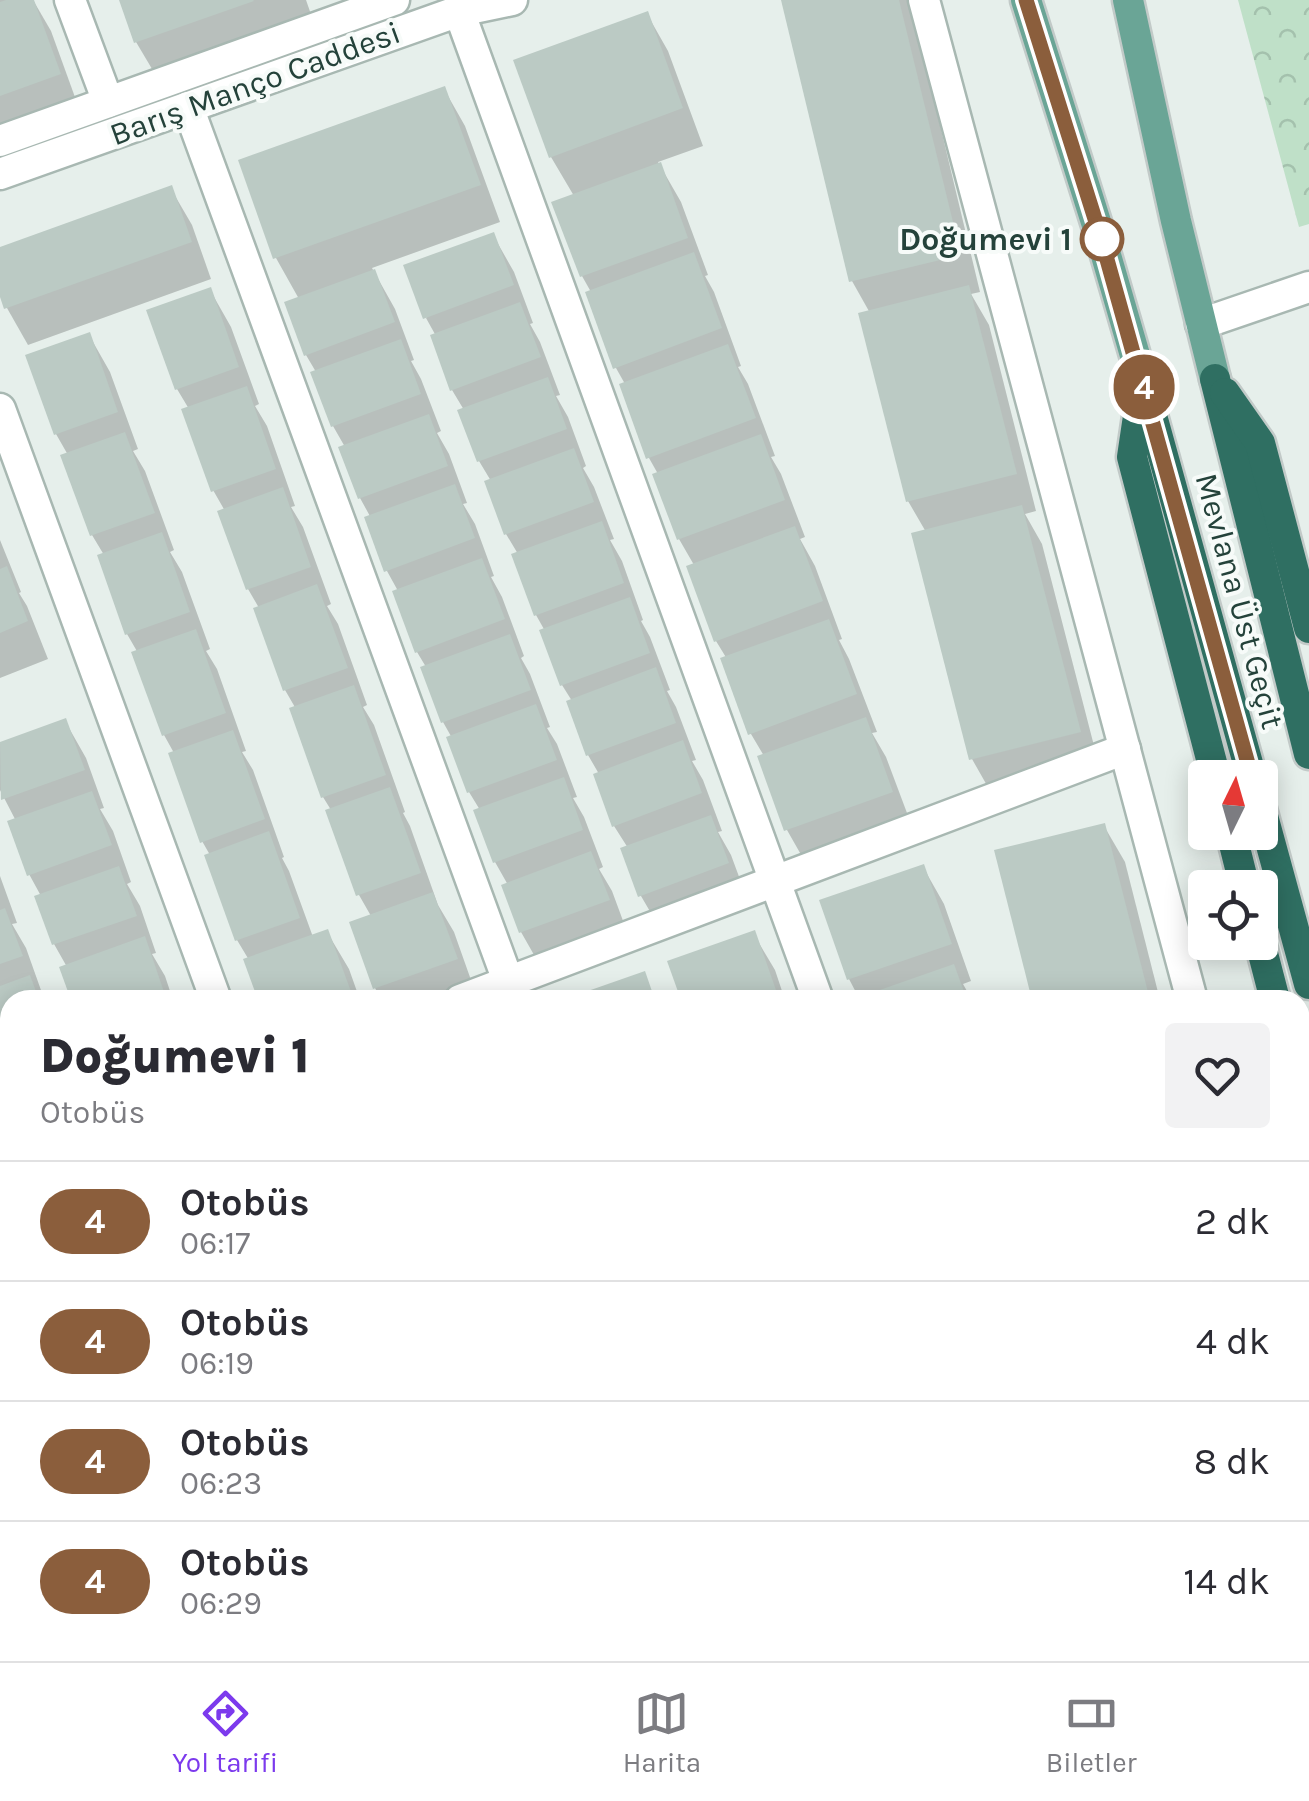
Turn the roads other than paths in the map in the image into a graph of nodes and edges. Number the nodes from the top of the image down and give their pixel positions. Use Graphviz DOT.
graph roads {
  1 [pos="70,0"];
  2 [pos="394,0"];
  3 [pos="512,0"];
  4 [pos="924,0"];
  5 [pos="1026,0"];
  6 [pos="1128,0"];
  7 [pos="360,6"];
  8 [pos="459,11"];
  9 [pos="108,102"];
  10 [pos="188,107"];
  11 [pos="0,140"];
  12 [pos="0,174"];
  13 [pos="1309,287"];
  14 [pos="1201,324"];
  15 [pos="1215,379"];
  16 [pos="1143,383"];
  17 [pos="0,409"];
  18 [pos="1309,628"];
  19 [pos="1125,748"];
  20 [pos="1309,754"];
  21 [pos="1211,760"];
  22 [pos="1247,760"];
  23 [pos="1272,850"];
  24 [pos="774,881"];
  25 [pos="1265,960"];
  26 [pos="1309,984"];
  27 [pos="212,990"];
  28 [pos="512,990"];
  29 [pos="514,990"];
  30 [pos="814,990"];
  31 [pos="1189,990"];
  32 [pos="1272,990"];
  1 -- 9 [label="street"];
  2 -- 7 [label="street, Barış Manço Caddesi"];
  3 -- 8 [label="street, Barış Manço Caddesi"];
  4 -- 19 [label="street"];
  5 -- 16 [label="main road"];
  6 -- 14 [label="main road"];
  7 -- 9 [label="street, Barış Manço Caddesi"];
  8 -- 10 [label="street, Barış Manço Caddesi"];
  8 -- 24 [label="street"];
  9 -- 11 [label="street, Barış Manço Caddesi"];
  10 -- 12 [label="street, Barış Manço Caddesi"];
  10 -- 28 [label="street"];
  13 -- 14 [label="street"];
  14 -- 15 [label="main road"];
  15 -- 18 [label="highway"];
  15 -- 20 [label="highway, Mevlana Üst Geçit"];
  16 -- 21 [label="highway"];
  16 -- 22 [label="highway, Mevlana Üst Geçit"];
  17 -- 27 [label="street"];
  19 -- 24 [label="street"];
  19 -- 31 [label="street"];
  23 -- 26 [label="highway"];
  24 -- 29 [label="street"];
  24 -- 30 [label="street"];
  25 -- 32 [label="highway"];
}
